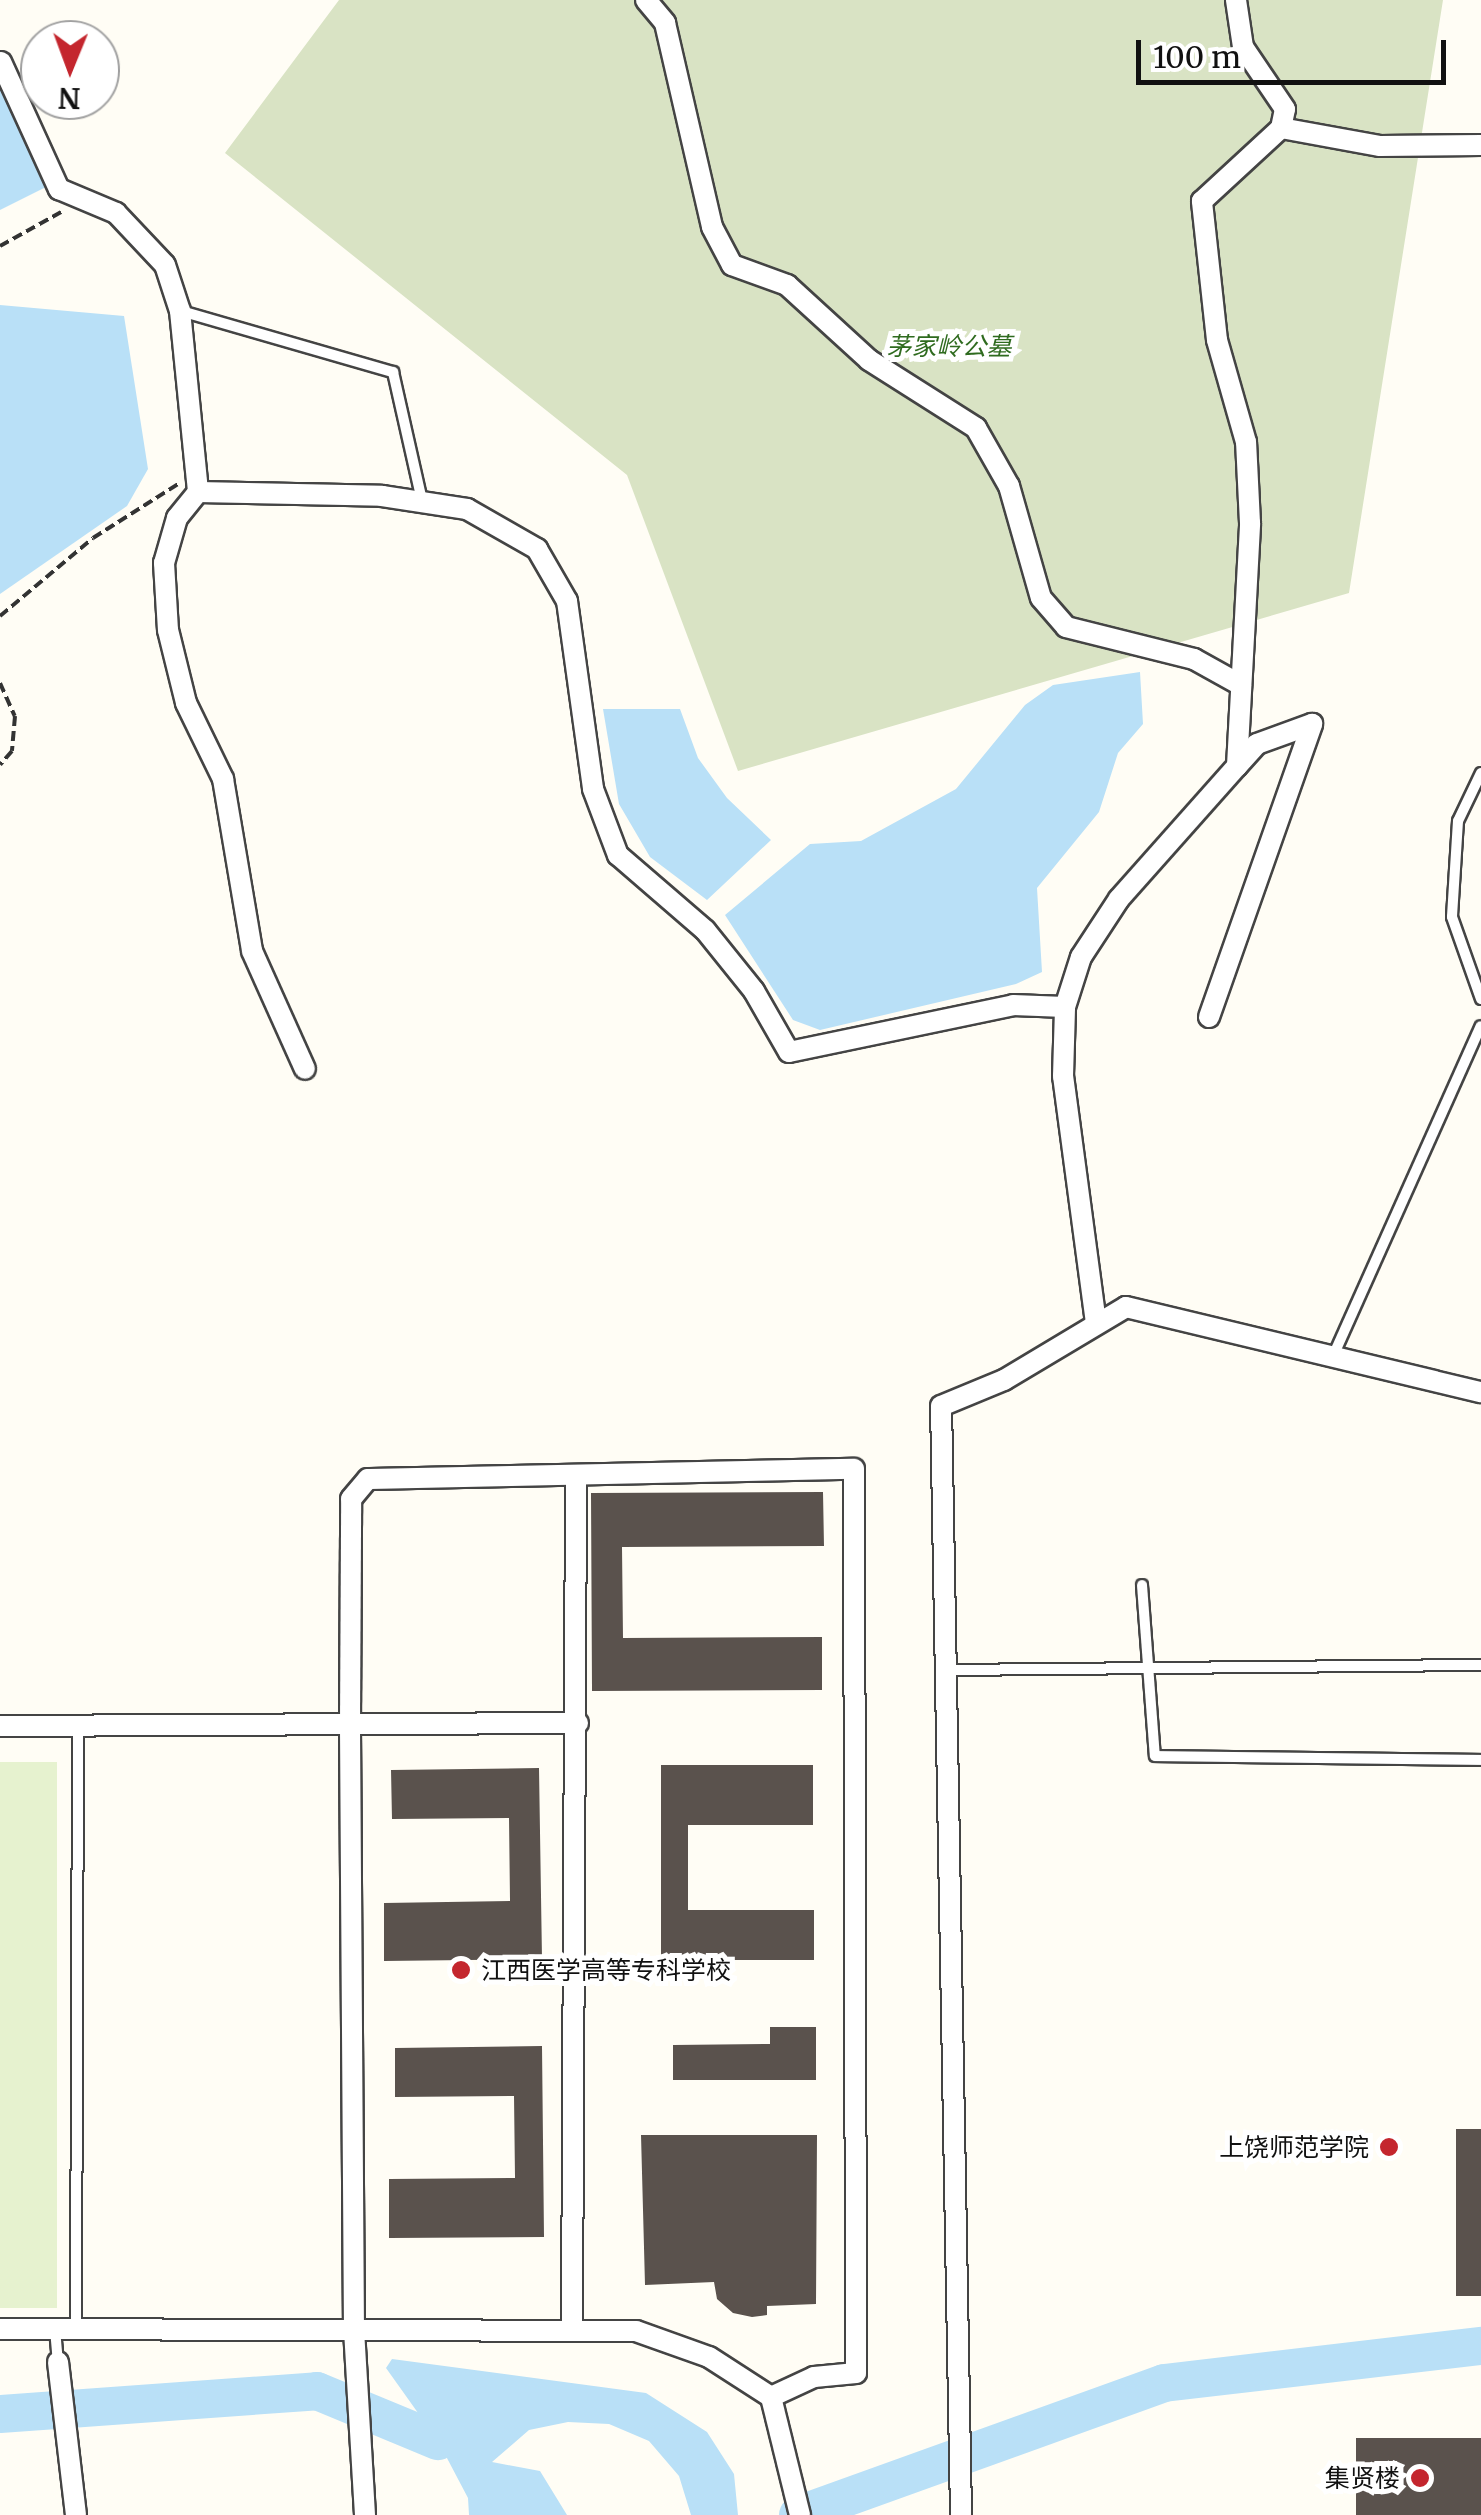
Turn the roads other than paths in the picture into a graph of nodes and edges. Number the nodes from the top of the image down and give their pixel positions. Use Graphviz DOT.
graph roads {
  1 [pos="646,0"];
  2 [pos="1236,0"];
  3 [pos="0,62"];
  4 [pos="1281,128"];
  5 [pos="1481,145"];
  6 [pos="180,311"];
  7 [pos="197,485"];
  8 [pos="422,502"];
  9 [pos="1242,685"];
  10 [pos="1237,766"];
  11 [pos="1481,773"];
  12 [pos="1481,999"];
  13 [pos="1066,1007"];
  14 [pos="1209,1017"];
  15 [pos="1481,1026"];
  16 [pos="305,1070"];
  17 [pos="1096,1323"];
  18 [pos="1334,1354"];
  19 [pos="1481,1392"];
  20 [pos="576,1475"];
  21 [pos="1142,1584"];
  22 [pos="1481,1665"];
  23 [pos="1153,1668"];
  24 [pos="946,1670"];
  25 [pos="350,1723"];
  26 [pos="578,1723"];
  27 [pos="78,1725"];
  28 [pos="0,1726"];
  29 [pos="1481,1760"];
  30 [pos="572,2328"];
  31 [pos="0,2329"];
  32 [pos="66,2330"];
  33 [pos="354,2332"];
  34 [pos="58,2362"];
  35 [pos="771,2396"];
  36 [pos="362,2506"];
  37 [pos="75,2512"];
  38 [pos="800,2515"];
  39 [pos="962,2515"];
  1 -- 9 [label="street"];
  2 -- 4 [label="street"];
  3 -- 6 [label="street"];
  4 -- 5 [label="street"];
  4 -- 9 [label="street"];
  6 -- 7 [label="street"];
  6 -- 8 [label="lane"];
  7 -- 8 [label="street"];
  7 -- 16 [label="street"];
  8 -- 13 [label="street"];
  9 -- 10 [label="street"];
  10 -- 13 [label="street"];
  10 -- 14 [label="street"];
  11 -- 12 [label="lane"];
  13 -- 17 [label="street"];
  15 -- 18 [label="lane"];
  17 -- 18 [label="street"];
  17 -- 24 [label="street"];
  18 -- 19 [label="street"];
  20 -- 25 [label="street"];
  20 -- 26 [label="street"];
  20 -- 35 [label="street"];
  21 -- 23 [label="lane"];
  22 -- 23 [label="lane"];
  23 -- 24 [label="lane"];
  23 -- 29 [label="lane"];
  24 -- 39 [label="street"];
  25 -- 26 [label="street"];
  25 -- 27 [label="street"];
  25 -- 33 [label="street"];
  26 -- 30 [label="street"];
  27 -- 28 [label="street"];
  27 -- 32 [label="lane"];
  30 -- 33 [label="street"];
  30 -- 35 [label="street"];
  31 -- 32 [label="street"];
  32 -- 33 [label="street"];
  32 -- 34 [label="lane"];
  33 -- 36 [label="street"];
  34 -- 37 [label="street"];
  35 -- 38 [label="street"];
}
